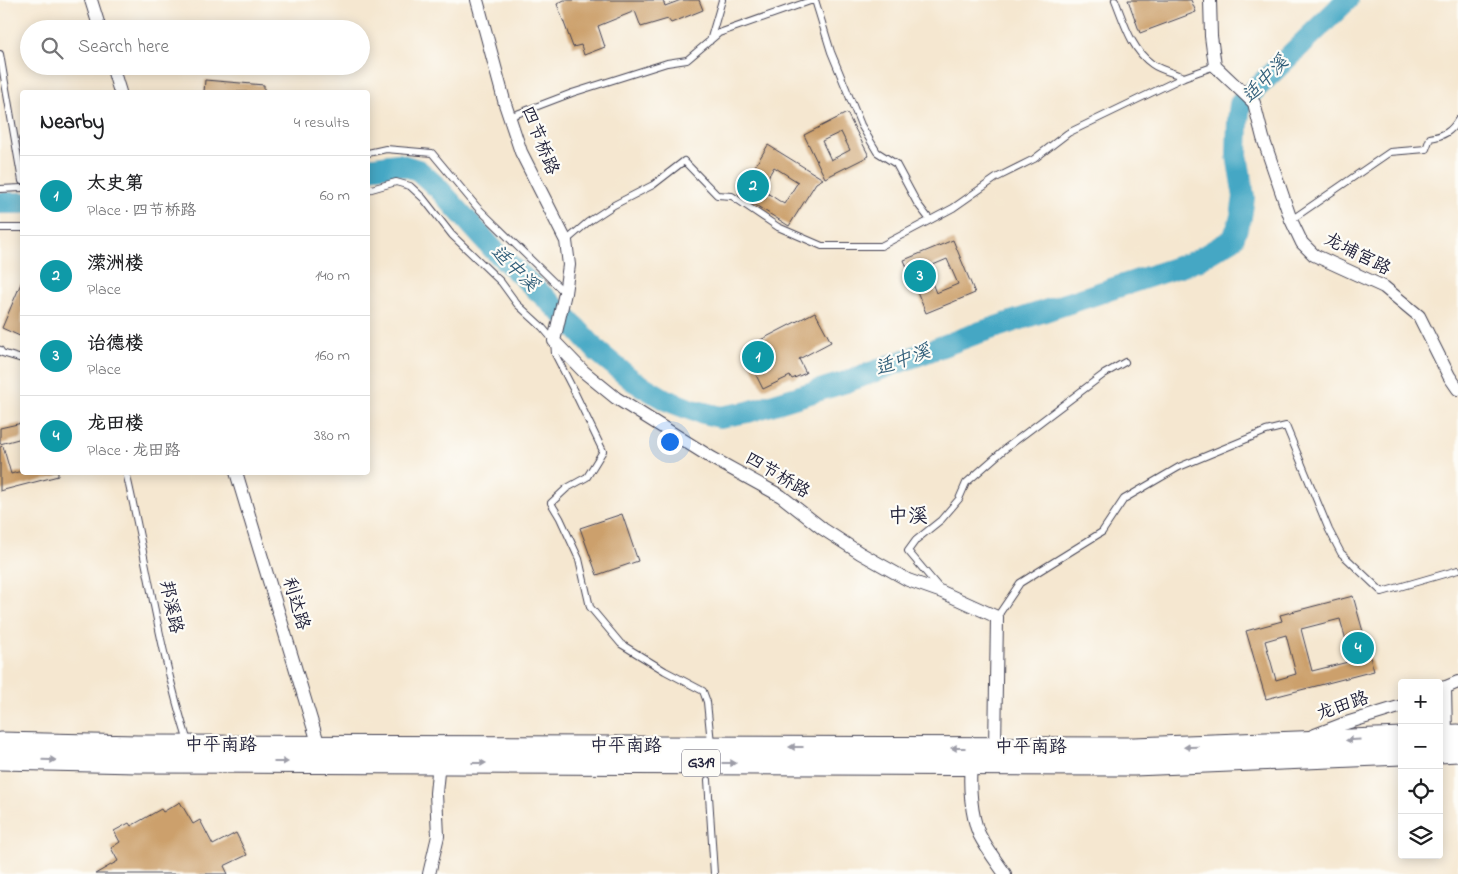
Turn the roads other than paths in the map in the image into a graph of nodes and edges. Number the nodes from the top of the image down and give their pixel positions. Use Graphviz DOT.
graph roads {
  1 [pos="91,0"];
  2 [pos="476,0"];
  3 [pos="722,0"];
  4 [pos="814,0"];
  5 [pos="1116,0"];
  6 [pos="1210,0"];
  7 [pos="97,20"];
  8 [pos="710,41"];
  9 [pos="0,54"];
  10 [pos="1216,66"];
  11 [pos="115,75"];
  12 [pos="1184,77"];
  13 [pos="119,90"];
  14 [pos="510,117"];
  15 [pos="1458,120"];
  16 [pos="370,153"];
  17 [pos="20,169"];
  18 [pos="20,188"];
  19 [pos="0,189"];
  20 [pos="370,189"];
  21 [pos="930,220"];
  22 [pos="1292,220"];
  23 [pos="0,228"];
  24 [pos="20,228"];
  25 [pos="566,241"];
  26 [pos="565,293"];
  27 [pos="554,341"];
  28 [pos="0,350"];
  29 [pos="20,358"];
  30 [pos="1125,362"];
  31 [pos="1458,389"];
  32 [pos="127,475"];
  33 [pos="237,475"];
  34 [pos="1458,570"];
  35 [pos="942,592"];
  36 [pos="996,617"];
  37 [pos="1458,682"];
  38 [pos="1443,688"];
  39 [pos="1443,697"];
  40 [pos="1398,707"];
  41 [pos="1398,738"];
  42 [pos="0,742"];
  43 [pos="1296,742"];
  44 [pos="1448,742"];
  45 [pos="189,746"];
  46 [pos="319,746"];
  47 [pos="712,747"];
  48 [pos="995,748"];
  49 [pos="1398,754"];
  50 [pos="0,759"];
  51 [pos="439,762"];
  52 [pos="970,764"];
  53 [pos="708,780"];
  54 [pos="429,874"];
  55 [pos="714,874"];
  56 [pos="1005,874"];
  1 -- 7 [label="street"];
  2 -- 14 [label="street, 四节桥路"];
  3 -- 8 [label="lane"];
  4 -- 8 [label="lane"];
  4 -- 21 [label="lane"];
  5 -- 12 [label="lane"];
  6 -- 10 [label="street"];
  8 -- 14 [label="lane"];
  9 -- 17 [label="lane"];
  10 -- 12 [label="lane"];
  10 -- 22 [label="street, 龙埔宫路"];
  11 -- 13 [label="street"];
  12 -- 21 [label="lane"];
  14 -- 25 [label="street, 四节桥路"];
  15 -- 22 [label="lane"];
  16 -- 26 [label="lane"];
  18 -- 19 [label="lane"];
  20 -- 27 [label="lane"];
  21 -- 25 [label="lane"];
  22 -- 31 [label="street, 龙埔宫路"];
  23 -- 24 [label="lane"];
  25 -- 26 [label="street, 四节桥路"];
  26 -- 27 [label="street, 四节桥路"];
  27 -- 35 [label="street, 四节桥路"];
  27 -- 47 [label="lane"];
  28 -- 29 [label="lane"];
  30 -- 35 [label="lane"];
  32 -- 45 [label="lane, 邦溪路"];
  33 -- 46 [label="street, 利达路"];
  34 -- 36 [label="lane"];
  35 -- 36 [label="street, 四节桥路"];
  36 -- 48 [label="street"];
  37 -- 38 [label="street"];
  39 -- 44 [label="street"];
  40 -- 43 [label="street, 龙田路"];
  41 -- 43 [label="highway, 中平南路 / G319, one-way"];
  42 -- 45 [label="highway, 中平南路 / G319"];
  43 -- 48 [label="highway, 中平南路 / G319, one-way"];
  45 -- 46 [label="highway, 中平南路 / G319"];
  46 -- 47 [label="highway, 中平南路 / G319"];
  48 -- 47 [label="highway, 中平南路 / G319, one-way"];
  49 -- 52 [label="highway, G319"];
  50 -- 51 [label="highway, G319, one-way"];
  51 -- 52 [label="highway, G319, one-way"];
  51 -- 54 [label="street"];
  52 -- 56 [label="street"];
  53 -- 55 [label="lane"];
}
